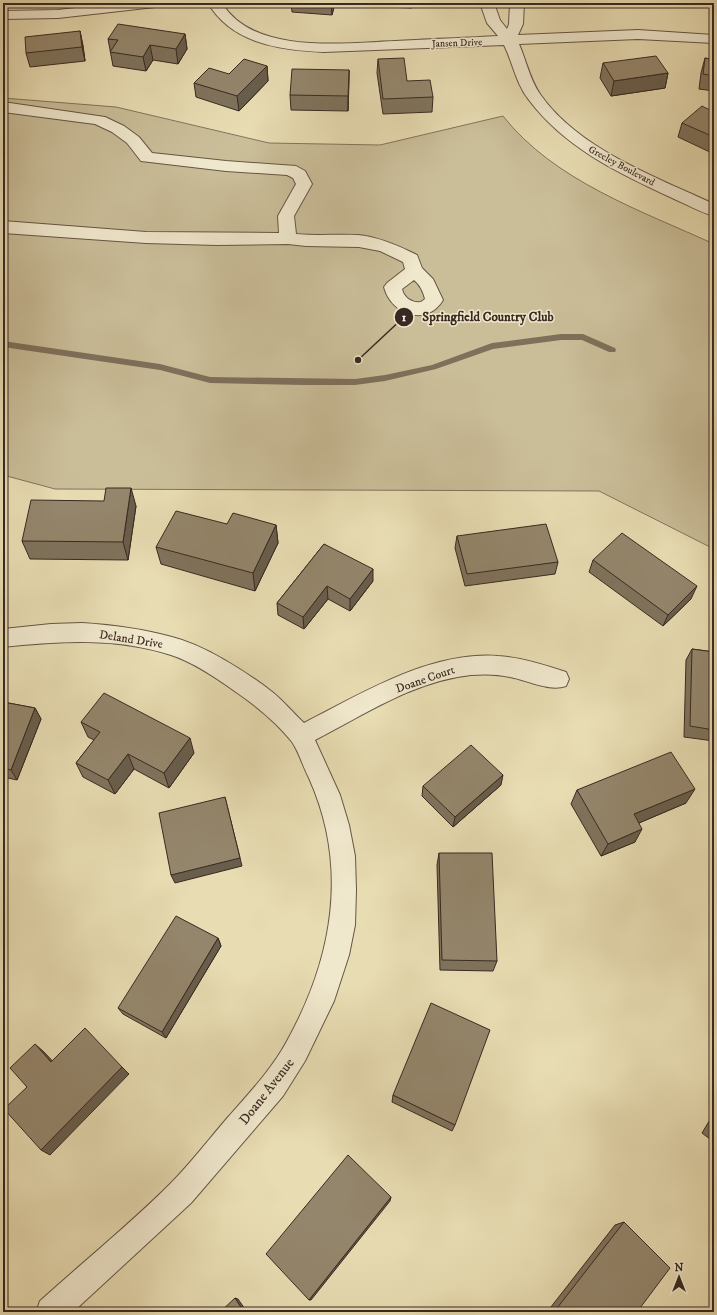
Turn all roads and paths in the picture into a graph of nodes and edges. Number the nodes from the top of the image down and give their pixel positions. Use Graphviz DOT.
graph roads {
  1 [pos="155,3"];
  2 [pos="215,3"];
  3 [pos="487,3"];
  4 [pos="517,3"];
  5 [pos="3,15"];
  6 [pos="714,39"];
  7 [pos="509,40"];
  8 [pos="3,107"];
  9 [pos="714,211"];
  10 [pos="3,227"];
  11 [pos="288,238"];
  12 [pos="414,271"];
  13 [pos="3,638"];
  14 [pos="558,679"];
  15 [pos="302,736"];
  16 [pos="51,1312"];
  1 -- 5 [label="street"];
  2 -- 7 [label="street, Jansen Drive"];
  3 -- 7 [label="street, Greeley Boulevard"];
  4 -- 7 [label="street"];
  6 -- 7 [label="street, Jansen Drive"];
  7 -- 9 [label="street, Greeley Boulevard"];
  8 -- 11 [label="street"];
  10 -- 11 [label="street"];
  11 -- 12 [label="street"];
  13 -- 15 [label="street, Deland Drive"];
  14 -- 15 [label="street, Doane Court"];
  15 -- 16 [label="street, Doane Avenue"];
}
